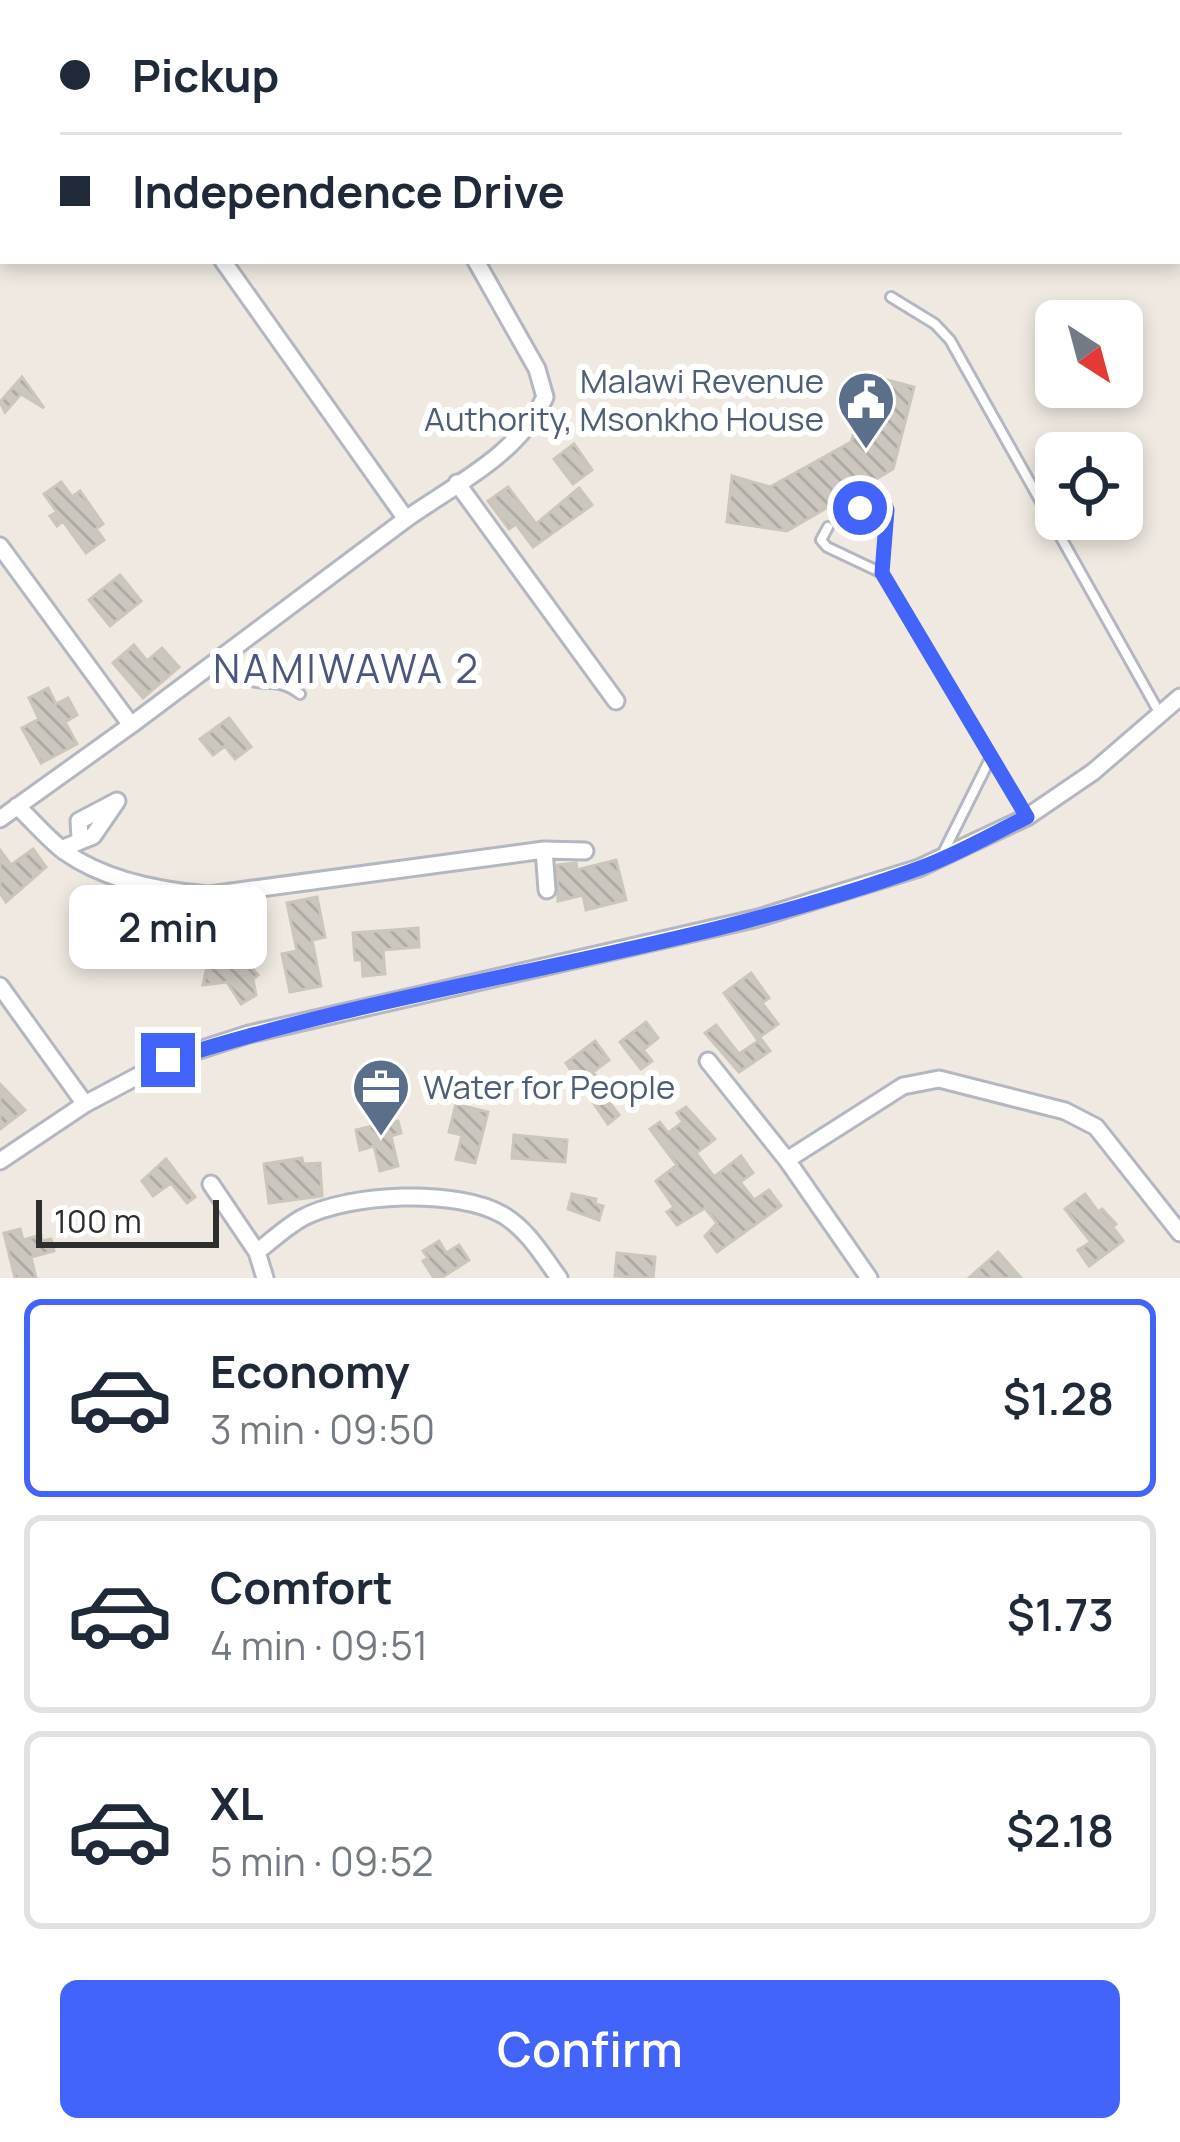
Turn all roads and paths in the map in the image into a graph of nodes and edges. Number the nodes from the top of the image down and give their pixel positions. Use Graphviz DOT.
graph roads {
  1 [pos="225,264"];
  2 [pos="478,264"];
  3 [pos="891,297"];
  4 [pos="457,484"];
  5 [pos="860,508"];
  6 [pos="406,519"];
  7 [pos="828,527"];
  8 [pos="0,546"];
  9 [pos="882,573"];
  10 [pos="225,658"];
  11 [pos="300,694"];
  12 [pos="1180,697"];
  13 [pos="616,701"];
  14 [pos="1161,715"];
  15 [pos="131,725"];
  16 [pos="991,757"];
  17 [pos="17,806"];
  18 [pos="1027,817"];
  19 [pos="0,818"];
  20 [pos="80,838"];
  21 [pos="61,850"];
  22 [pos="544,850"];
  23 [pos="585,851"];
  24 [pos="940,860"];
  25 [pos="548,890"];
  26 [pos="0,986"];
  27 [pos="708,1061"];
  28 [pos="86,1104"];
  29 [pos="787,1160"];
  30 [pos="0,1162"];
  31 [pos="211,1184"];
  32 [pos="1180,1233"];
  33 [pos="257,1252"];
  34 [pos="266,1278"];
  35 [pos="560,1278"];
  36 [pos="869,1278"];
  1 -- 6 [label="street"];
  2 -- 4 [label="street"];
  3 -- 14 [label="lane"];
  4 -- 6 [label="street"];
  4 -- 13 [label="street"];
  5 -- 9 [label="lane"];
  6 -- 10 [label="street"];
  7 -- 9 [label="lane"];
  8 -- 15 [label="street"];
  9 -- 16 [label="lane"];
  10 -- 11 [label="lane"];
  10 -- 15 [label="street"];
  12 -- 14 [label="street"];
  14 -- 18 [label="street"];
  15 -- 17 [label="street"];
  16 -- 18 [label="lane"];
  16 -- 24 [label="lane"];
  17 -- 19 [label="street"];
  17 -- 21 [label="street"];
  18 -- 24 [label="street"];
  20 -- 21 [label="street"];
  21 -- 22 [label="street"];
  22 -- 23 [label="street"];
  22 -- 25 [label="street"];
  24 -- 28 [label="street"];
  26 -- 28 [label="street"];
  27 -- 29 [label="street"];
  28 -- 30 [label="street"];
  29 -- 32 [label="street"];
  29 -- 36 [label="street"];
  31 -- 33 [label="street"];
  33 -- 34 [label="street"];
  33 -- 35 [label="street"];
}
